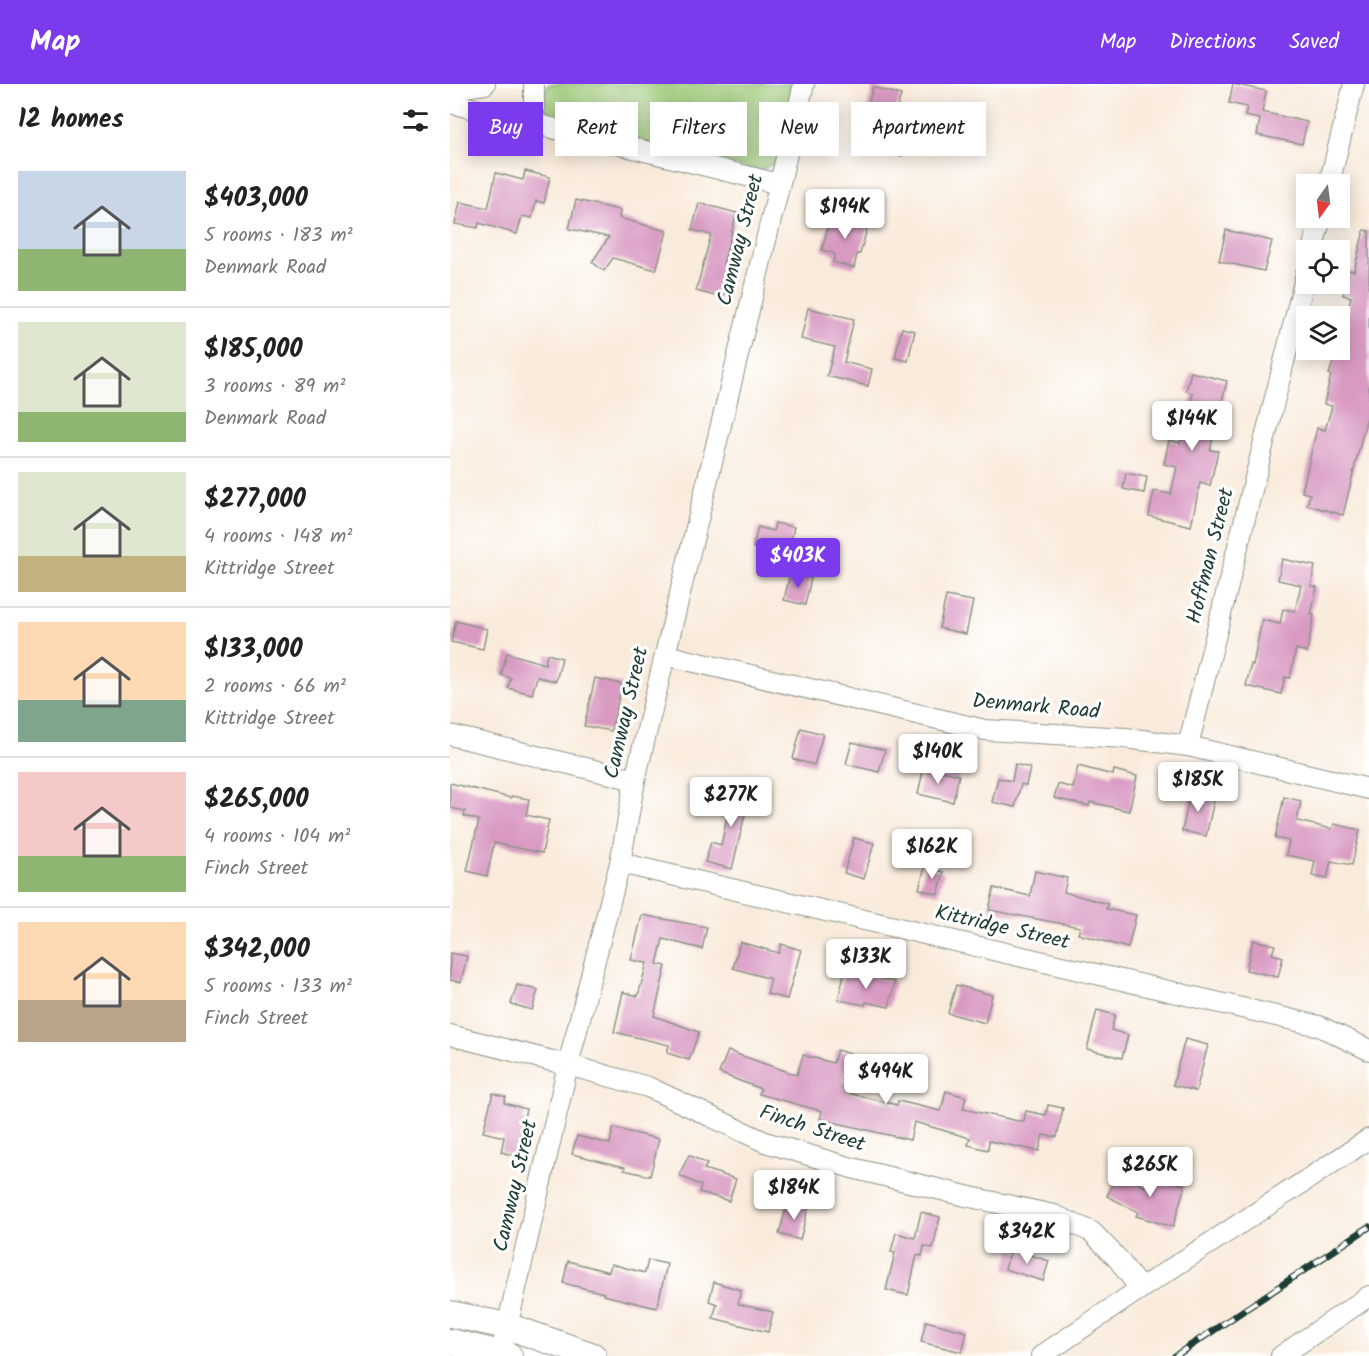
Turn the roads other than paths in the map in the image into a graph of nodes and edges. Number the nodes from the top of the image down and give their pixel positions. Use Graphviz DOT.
graph roads {
  1 [pos="485,84"];
  2 [pos="534,84"];
  3 [pos="804,84"];
  4 [pos="1354,84"];
  5 [pos="450,89"];
  6 [pos="534,102"];
  7 [pos="450,103"];
  8 [pos="468,108"];
  9 [pos="543,126"];
  10 [pos="1332,174"];
  11 [pos="779,184"];
  12 [pos="1301,294"];
  13 [pos="664,655"];
  14 [pos="450,735"];
  15 [pos="1188,746"];
  16 [pos="635,780"];
  17 [pos="1369,789"];
  18 [pos="620,863"];
  19 [pos="450,1035"];
  20 [pos="1369,1050"];
  21 [pos="568,1065"];
  22 [pos="1369,1139"];
  23 [pos="1140,1289"];
  24 [pos="1369,1296"];
  25 [pos="450,1314"];
  26 [pos="507,1326"];
  27 [pos="450,1342"];
  28 [pos="505,1355"];
  29 [pos="593,1356"];
  30 [pos="1041,1356"];
  31 [pos="1281,1356"];
  1 -- 5 [label="street"];
  2 -- 6 [label="street"];
  3 -- 11 [label="street, Camway Street"];
  4 -- 10 [label="street"];
  7 -- 8 [label="street"];
  9 -- 11 [label="street"];
  11 -- 13 [label="street, Camway Street"];
  12 -- 15 [label="street, Hoffman Street"];
  13 -- 15 [label="street, Denmark Road"];
  13 -- 16 [label="street, Camway Street"];
  14 -- 16 [label="street"];
  15 -- 17 [label="street, Denmark Road"];
  16 -- 18 [label="street, Camway Street"];
  18 -- 20 [label="street, Kittridge Street"];
  18 -- 21 [label="street, Camway Street"];
  19 -- 21 [label="street, Finch Street"];
  21 -- 23 [label="street, Finch Street"];
  21 -- 26 [label="street, Camway Street"];
  22 -- 23 [label="street"];
  23 -- 30 [label="street"];
  24 -- 31 [label="street"];
  25 -- 26 [label="main road"];
  26 -- 28 [label="street, Camway Street"];
  26 -- 29 [label="main road"];
  27 -- 28 [label="main road"];
}
